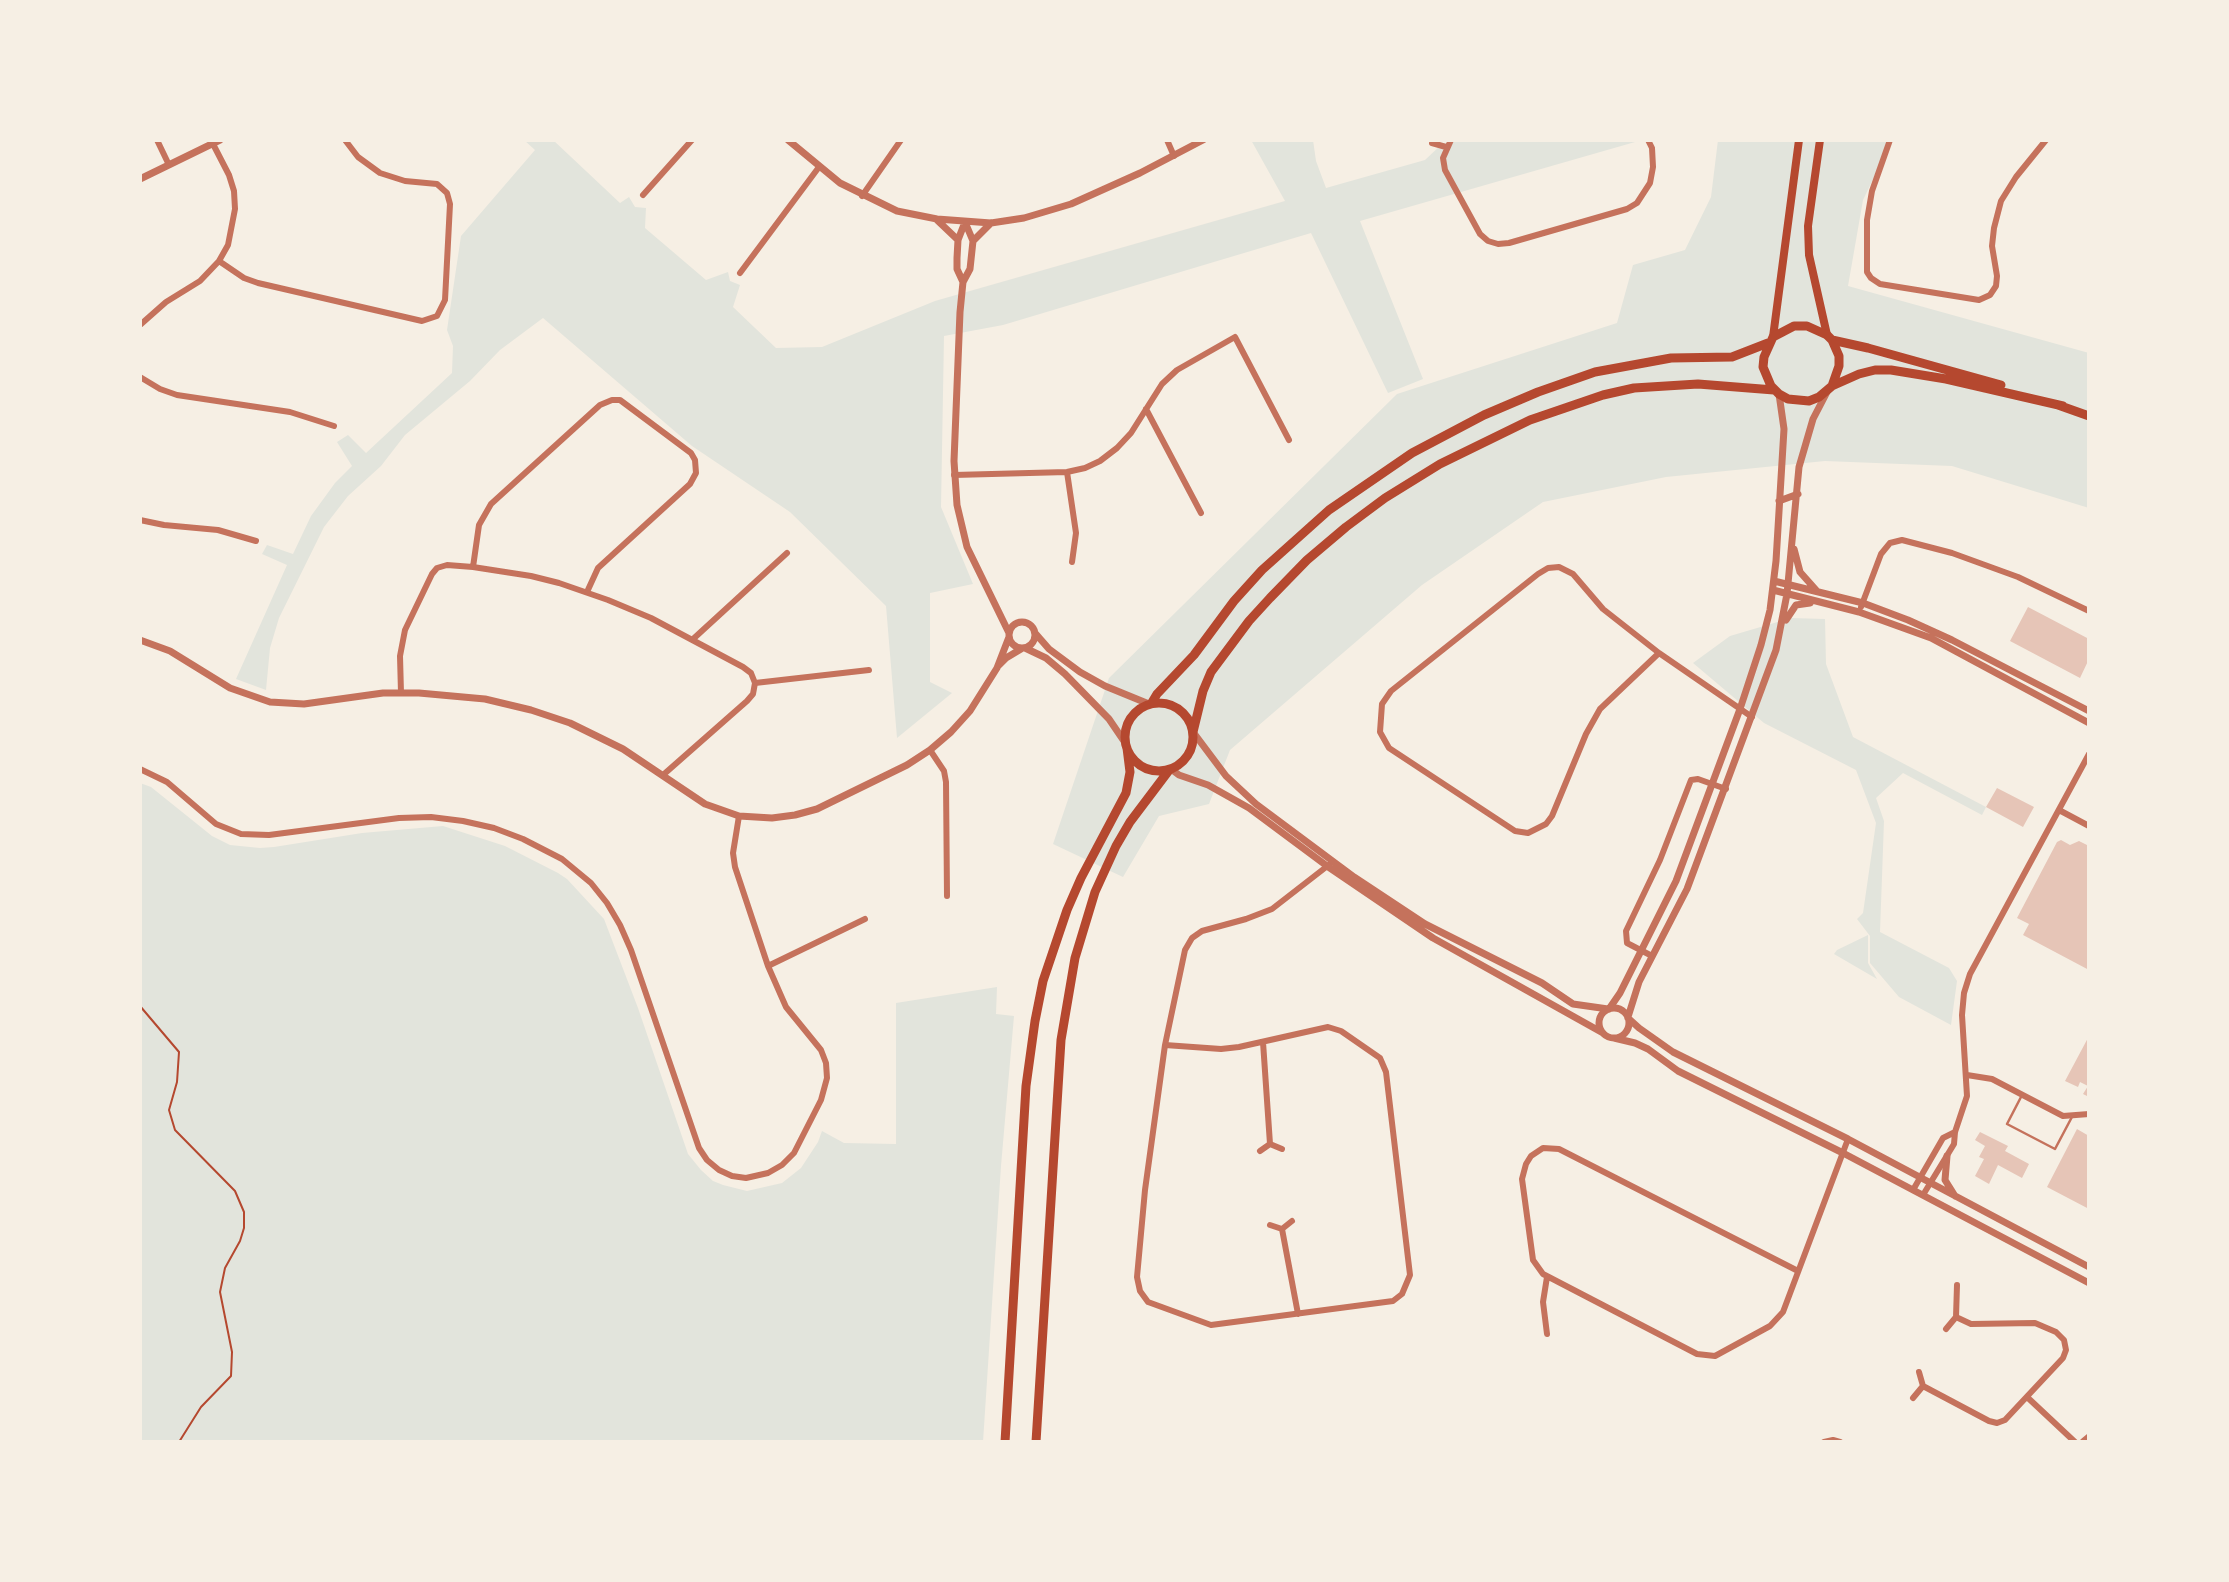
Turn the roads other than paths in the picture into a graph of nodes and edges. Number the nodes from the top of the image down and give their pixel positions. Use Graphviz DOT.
graph roads {
  1 [pos="157,140"];
  2 [pos="345,140"];
  3 [pos="692,140"];
  4 [pos="788,140"];
  5 [pos="901,140"];
  6 [pos="1167,140"];
  7 [pos="1203,140"];
  8 [pos="1451,140"];
  9 [pos="1648,140"];
  10 [pos="1793,140"];
  11 [pos="1799,140"];
  12 [pos="1820,140"];
  13 [pos="1890,140"];
  14 [pos="2046,140"];
  15 [pos="217,142"];
  16 [pos="1432,143"];
  17 [pos="1446,147"];
  18 [pos="1796,154"];
  19 [pos="1174,156"];
  20 [pos="169,165"];
  21 [pos="819,167"];
  22 [pos="140,179"];
  23 [pos="643,195"];
  24 [pos="862,196"];
  25 [pos="937,219"];
  26 [pos="965,222"];
  27 [pos="991,223"];
  28 [pos="958,240"];
  29 [pos="973,241"];
  30 [pos="219,261"];
  31 [pos="740,273"];
  32 [pos="963,282"];
  33 [pos="140,325"];
  34 [pos="1830,338"];
  35 [pos="1771,340"];
  36 [pos="140,377"];
  37 [pos="1829,389"];
  38 [pos="1777,392"];
  39 [pos="2063,407"];
  40 [pos="1146,409"];
  41 [pos="2089,416"];
  42 [pos="334,426"];
  43 [pos="1289,440"];
  44 [pos="1067,472"];
  45 [pos="954,475"];
  46 [pos="1798,494"];
  47 [pos="1779,501"];
  48 [pos="1201,513"];
  49 [pos="140,520"];
  50 [pos="256,541"];
  51 [pos="1793,542"];
  52 [pos="787,553"];
  53 [pos="1072,562"];
  54 [pos="473,567"];
  55 [pos="1774,581"];
  56 [pos="1788,584"];
  57 [pos="1773,590"];
  58 [pos="587,592"];
  59 [pos="1818,592"];
  60 [pos="1787,594"];
  61 [pos="1822,603"];
  62 [pos="1863,603"];
  63 [pos="995,604"];
  64 [pos="2089,611"];
  65 [pos="1859,612"];
  66 [pos="1021,622"];
  67 [pos="1035,633"];
  68 [pos="1009,635"];
  69 [pos="1778,637"];
  70 [pos="1942,639"];
  71 [pos="140,640"];
  72 [pos="692,640"];
  73 [pos="1024,648"];
  74 [pos="1659,653"];
  75 [pos="1977,657"];
  76 [pos="996,668"];
  77 [pos="869,670"];
  78 [pos="755,683"];
  79 [pos="401,692"];
  80 [pos="1150,704"];
  81 [pos="1740,709"];
  82 [pos="2089,711"];
  83 [pos="1752,717"];
  84 [pos="2089,723"];
  85 [pos="1193,732"];
  86 [pos="1127,746"];
  87 [pos="930,750"];
  88 [pos="2089,754"];
  89 [pos="140,769"];
  90 [pos="1170,769"];
  91 [pos="663,775"];
  92 [pos="1713,784"];
  93 [pos="1726,789"];
  94 [pos="2059,810"];
  95 [pos="739,816"];
  96 [pos="2089,826"];
  97 [pos="1329,864"];
  98 [pos="947,896"];
  99 [pos="1400,912"];
  100 [pos="864,919"];
  101 [pos="1641,951"];
  102 [pos="1652,956"];
  103 [pos="768,967"];
  104 [pos="1609,1009"];
  105 [pos="1628,1017"];
  106 [pos="1603,1033"];
  107 [pos="1615,1038"];
  108 [pos="1263,1042"];
  109 [pos="1165,1045"];
  110 [pos="1967,1074"];
  111 [pos="2022,1095"];
  112 [pos="2089,1114"];
  113 [pos="2073,1115"];
  114 [pos="1955,1132"];
  115 [pos="1848,1139"];
  116 [pos="1270,1144"];
  117 [pos="1529,1146"];
  118 [pos="1282,1149"];
  119 [pos="1260,1151"];
  120 [pos="1535,1152"];
  121 [pos="1843,1153"];
  122 [pos="1947,1156"];
  123 [pos="1920,1178"];
  124 [pos="1930,1183"];
  125 [pos="1913,1190"];
  126 [pos="1923,1195"];
  127 [pos="1955,1196"];
  128 [pos="1292,1221"];
  129 [pos="1270,1225"];
  130 [pos="1282,1229"];
  131 [pos="2089,1267"];
  132 [pos="1798,1271"];
  133 [pos="1547,1277"];
  134 [pos="2089,1283"];
  135 [pos="1957,1285"];
  136 [pos="1298,1314"];
  137 [pos="1956,1317"];
  138 [pos="1946,1329"];
  139 [pos="1546,1334"];
  140 [pos="1919,1371"];
  141 [pos="1923,1386"];
  142 [pos="2027,1397"];
  143 [pos="1913,1398"];
  144 [pos="2089,1437"];
  145 [pos="1004,1442"];
  146 [pos="1036,1442"];
  147 [pos="1824,1442"];
  148 [pos="1840,1442"];
  149 [pos="2075,1442"];
  150 [pos="2084,1442"];
  1 -- 20 [label="street"];
  2 -- 30 [label="street"];
  3 -- 23 [label="street"];
  4 -- 21 [label="street"];
  5 -- 24 [label="street"];
  6 -- 19 [label="street"];
  7 -- 19 [label="street"];
  8 -- 17 [label="street"];
  9 -- 17 [label="street"];
  10 -- 18 [label="main road"];
  11 -- 18 [label="main road"];
  12 -- 34 [label="main road"];
  13 -- 14 [label="street"];
  15 -- 20 [label="street"];
  15 -- 30 [label="street"];
  16 -- 17 [label="street"];
  18 -- 35 [label="main road"];
  19 -- 27 [label="street"];
  20 -- 22 [label="street"];
  21 -- 24 [label="street"];
  21 -- 31 [label="street"];
  24 -- 25 [label="street"];
  25 -- 26 [label="street"];
  25 -- 28 [label="street"];
  26 -- 27 [label="street"];
  26 -- 28 [label="street"];
  26 -- 29 [label="street"];
  27 -- 29 [label="street"];
  28 -- 32 [label="street"];
  29 -- 32 [label="street"];
  30 -- 33 [label="street"];
  32 -- 45 [label="street"];
  34 -- 35 [label="main road"];
  34 -- 37 [label="main road"];
  34 -- 39 [label="main road"];
  35 -- 38 [label="main road"];
  35 -- 80 [label="main road"];
  36 -- 42 [label="street"];
  37 -- 38 [label="main road"];
  37 -- 39 [label="main road"];
  37 -- 46 [label="street"];
  38 -- 47 [label="street"];
  38 -- 85 [label="main road"];
  39 -- 41 [label="main road"];
  40 -- 43 [label="street"];
  40 -- 44 [label="street"];
  40 -- 48 [label="street"];
  44 -- 45 [label="street"];
  44 -- 53 [label="street"];
  45 -- 63 [label="street"];
  46 -- 47 [label="street"];
  46 -- 51 [label="street"];
  47 -- 55 [label="street"];
  49 -- 50 [label="street"];
  51 -- 56 [label="street"];
  51 -- 59 [label="street"];
  52 -- 72 [label="street"];
  54 -- 58 [label="street"];
  54 -- 58 [label="street"];
  54 -- 79 [label="street"];
  55 -- 56 [label="street"];
  55 -- 57 [label="street"];
  56 -- 59 [label="street"];
  56 -- 60 [label="street"];
  57 -- 60 [label="street"];
  57 -- 81 [label="street"];
  58 -- 72 [label="street"];
  59 -- 62 [label="street"];
  60 -- 61 [label="street"];
  60 -- 69 [label="street"];
  61 -- 65 [label="street"];
  61 -- 69 [label="street"];
  62 -- 64 [label="street"];
  62 -- 65 [label="street"];
  62 -- 70 [label="street"];
  63 -- 66 [label="street"];
  63 -- 68 [label="street"];
  65 -- 70 [label="street"];
  66 -- 67 [label="street"];
  66 -- 68 [label="street"];
  67 -- 73 [label="street"];
  67 -- 80 [label="street"];
  68 -- 73 [label="street"];
  68 -- 76 [label="street"];
  69 -- 83 [label="street"];
  70 -- 75 [label="street"];
  71 -- 79 [label="street"];
  72 -- 78 [label="street"];
  73 -- 76 [label="street"];
  73 -- 86 [label="street"];
  74 -- 74 [label="street"];
  74 -- 81 [label="street"];
  75 -- 82 [label="street"];
  75 -- 84 [label="street"];
  76 -- 87 [label="street"];
  77 -- 78 [label="street"];
  78 -- 91 [label="street"];
  79 -- 91 [label="street"];
  80 -- 85 [label="main road"];
  80 -- 86 [label="main road"];
  81 -- 83 [label="street"];
  81 -- 92 [label="street"];
  83 -- 93 [label="street"];
  85 -- 90 [label="main road"];
  85 -- 97 [label="street"];
  86 -- 90 [label="main road"];
  86 -- 145 [label="main road"];
  87 -- 95 [label="street"];
  87 -- 98 [label="street"];
  88 -- 94 [label="street"];
  89 -- 103 [label="street"];
  90 -- 97 [label="street"];
  90 -- 146 [label="main road"];
  91 -- 95 [label="street"];
  92 -- 93 [label="street"];
  92 -- 101 [label="street"];
  92 -- 101 [label="street"];
  93 -- 102 [label="street"];
  94 -- 96 [label="street"];
  94 -- 110 [label="street"];
  95 -- 103 [label="street"];
  97 -- 99 [label="street"];
  97 -- 109 [label="street"];
  99 -- 104 [label="street"];
  99 -- 106 [label="street"];
  100 -- 103 [label="street"];
  101 -- 102 [label="street"];
  101 -- 104 [label="street"];
  102 -- 105 [label="street"];
  104 -- 105 [label="street"];
  104 -- 106 [label="street"];
  105 -- 107 [label="street"];
  105 -- 115 [label="street"];
  106 -- 107 [label="street"];
  107 -- 121 [label="street"];
  108 -- 109 [label="street"];
  108 -- 116 [label="street"];
  108 -- 136 [label="street"];
  109 -- 136 [label="street"];
  110 -- 111 [label="street"];
  110 -- 114 [label="street"];
  111 -- 113 [label="street"];
  111 -- 113 [label="lane"];
  112 -- 113 [label="street"];
  114 -- 122 [label="street"];
  114 -- 123 [label="street"];
  115 -- 121 [label="street"];
  115 -- 123 [label="street"];
  116 -- 118 [label="street"];
  116 -- 119 [label="street"];
  117 -- 120 [label="street"];
  120 -- 132 [label="street"];
  120 -- 133 [label="street"];
  121 -- 125 [label="street"];
  121 -- 132 [label="street"];
  122 -- 124 [label="street"];
  122 -- 127 [label="street"];
  123 -- 124 [label="street"];
  123 -- 125 [label="street"];
  124 -- 126 [label="street"];
  124 -- 127 [label="street"];
  125 -- 126 [label="street"];
  126 -- 134 [label="street"];
  127 -- 131 [label="street"];
  128 -- 130 [label="street"];
  129 -- 130 [label="street"];
  130 -- 136 [label="street"];
  132 -- 133 [label="street"];
  133 -- 139 [label="street"];
  135 -- 137 [label="street"];
  137 -- 138 [label="street"];
  137 -- 142 [label="street"];
  140 -- 141 [label="street"];
  141 -- 142 [label="street"];
  141 -- 143 [label="street"];
  142 -- 149 [label="street"];
  144 -- 150 [label="street"];
  147 -- 148 [label="street"];
}
